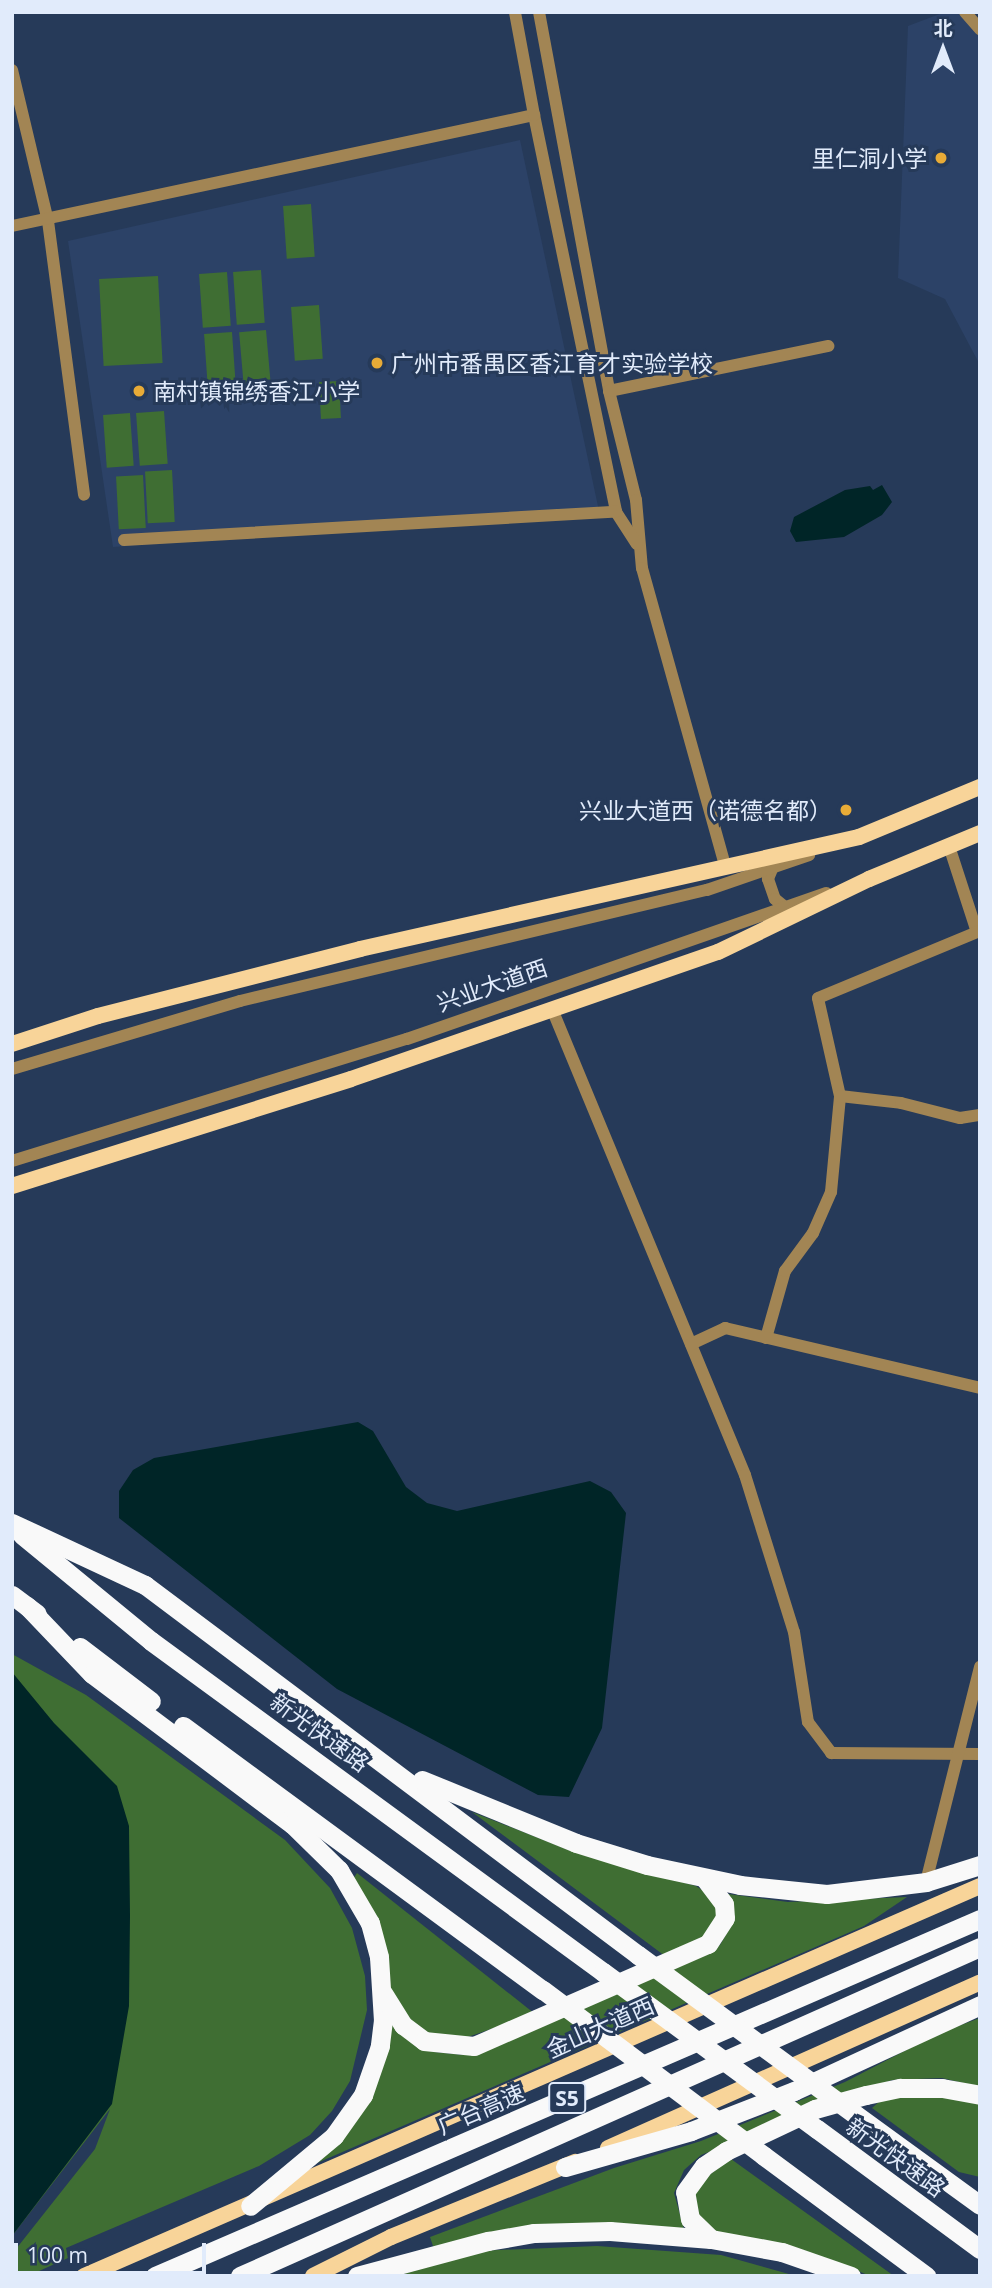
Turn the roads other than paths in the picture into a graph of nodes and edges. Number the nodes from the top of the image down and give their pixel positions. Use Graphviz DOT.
graph roads {
  1 [pos="515,12"];
  2 [pos="539,12"];
  3 [pos="965,12"];
  4 [pos="980,29"];
  5 [pos="12,70"];
  6 [pos="534,115"];
  7 [pos="48,221"];
  8 [pos="12,226"];
  9 [pos="828,346"];
  10 [pos="609,391"];
  11 [pos="84,495"];
  12 [pos="616,512"];
  13 [pos="124,540"];
  14 [pos="638,545"];
  15 [pos="980,787"];
  16 [pos="980,833"];
  17 [pos="859,837"];
  18 [pos="948,846"];
  19 [pos="725,865"];
  20 [pos="773,867"];
  21 [pos="869,879"];
  22 [pos="785,907"];
  23 [pos="979,932"];
  24 [pos="552,1009"];
  25 [pos="12,1044"];
  26 [pos="12,1069"];
  27 [pos="840,1096"];
  28 [pos="980,1115"];
  29 [pos="12,1161"];
  30 [pos="12,1186"];
  31 [pos="766,1338"];
  32 [pos="691,1344"];
  33 [pos="980,1388"];
  34 [pos="12,1525"];
  35 [pos="20,1601"];
  36 [pos="980,1667"];
  37 [pos="958,1754"];
  38 [pos="980,1754"];
  39 [pos="379,1758"];
  40 [pos="980,1865"];
  41 [pos="705,1879"];
  42 [pos="926,1882"];
  43 [pos="980,1886"];
  44 [pos="980,1919"];
  45 [pos="980,1947"];
  46 [pos="980,1982"];
  47 [pos="383,1993"];
  48 [pos="980,2005"];
  49 [pos="980,2095"];
  50 [pos="923,2161"];
  51 [pos="565,2167"];
  52 [pos="980,2185"];
  53 [pos="980,2205"];
  54 [pos="250,2206"];
  55 [pos="710,2239"];
  56 [pos="980,2249"];
  57 [pos="84,2276"];
  58 [pos="155,2276"];
  59 [pos="240,2276"];
  60 [pos="313,2276"];
  61 [pos="357,2276"];
  62 [pos="851,2276"];
  63 [pos="926,2276"];
  1 -- 6 [label="street"];
  2 -- 10 [label="street"];
  3 -- 4 [label="street"];
  5 -- 7 [label="street"];
  6 -- 7 [label="street"];
  6 -- 12 [label="street"];
  7 -- 8 [label="street"];
  7 -- 11 [label="street"];
  9 -- 10 [label="street"];
  10 -- 14 [label="street"];
  12 -- 13 [label="street"];
  12 -- 14 [label="street"];
  14 -- 19 [label="street"];
  15 -- 17 [label="main road, 兴业大道西"];
  16 -- 18 [label="main road, 兴业大道西"];
  17 -- 19 [label="main road"];
  17 -- 20 [label="street, 兴业大道西"];
  18 -- 21 [label="main road, 兴业大道西"];
  18 -- 23 [label="street"];
  19 -- 25 [label="main road"];
  20 -- 22 [label="street"];
  20 -- 26 [label="street, 兴业大道西"];
  21 -- 22 [label="street, 兴业大道西"];
  21 -- 24 [label="main road"];
  22 -- 29 [label="street, 兴业大道西"];
  23 -- 27 [label="street"];
  24 -- 30 [label="main road"];
  24 -- 32 [label="street"];
  27 -- 28 [label="street"];
  27 -- 31 [label="street"];
  31 -- 32 [label="street"];
  31 -- 33 [label="street"];
  32 -- 37 [label="street"];
  34 -- 39 [label="highway"];
  34 -- 56 [label="highway, 新光快速路, bridge"];
  35 -- 47 [label="highway"];
  35 -- 63 [label="highway, bridge"];
  36 -- 37 [label="street"];
  37 -- 38 [label="street"];
  37 -- 42 [label="street"];
  39 -- 41 [label="highway"];
  39 -- 50 [label="highway, bridge"];
  40 -- 42 [label="highway"];
  41 -- 42 [label="highway"];
  41 -- 47 [label="highway"];
  43 -- 54 [label="main road, 金山大道西"];
  44 -- 58 [label="highway, 广台高速 / S5"];
  45 -- 59 [label="highway, S5"];
  46 -- 51 [label="main road"];
  47 -- 54 [label="highway"];
  48 -- 51 [label="highway"];
  49 -- 55 [label="highway"];
  50 -- 52 [label="highway"];
  50 -- 53 [label="highway"];
  51 -- 60 [label="main road"];
  54 -- 57 [label="main road, 金山大道西"];
  55 -- 61 [label="highway"];
  55 -- 62 [label="highway"];
}
